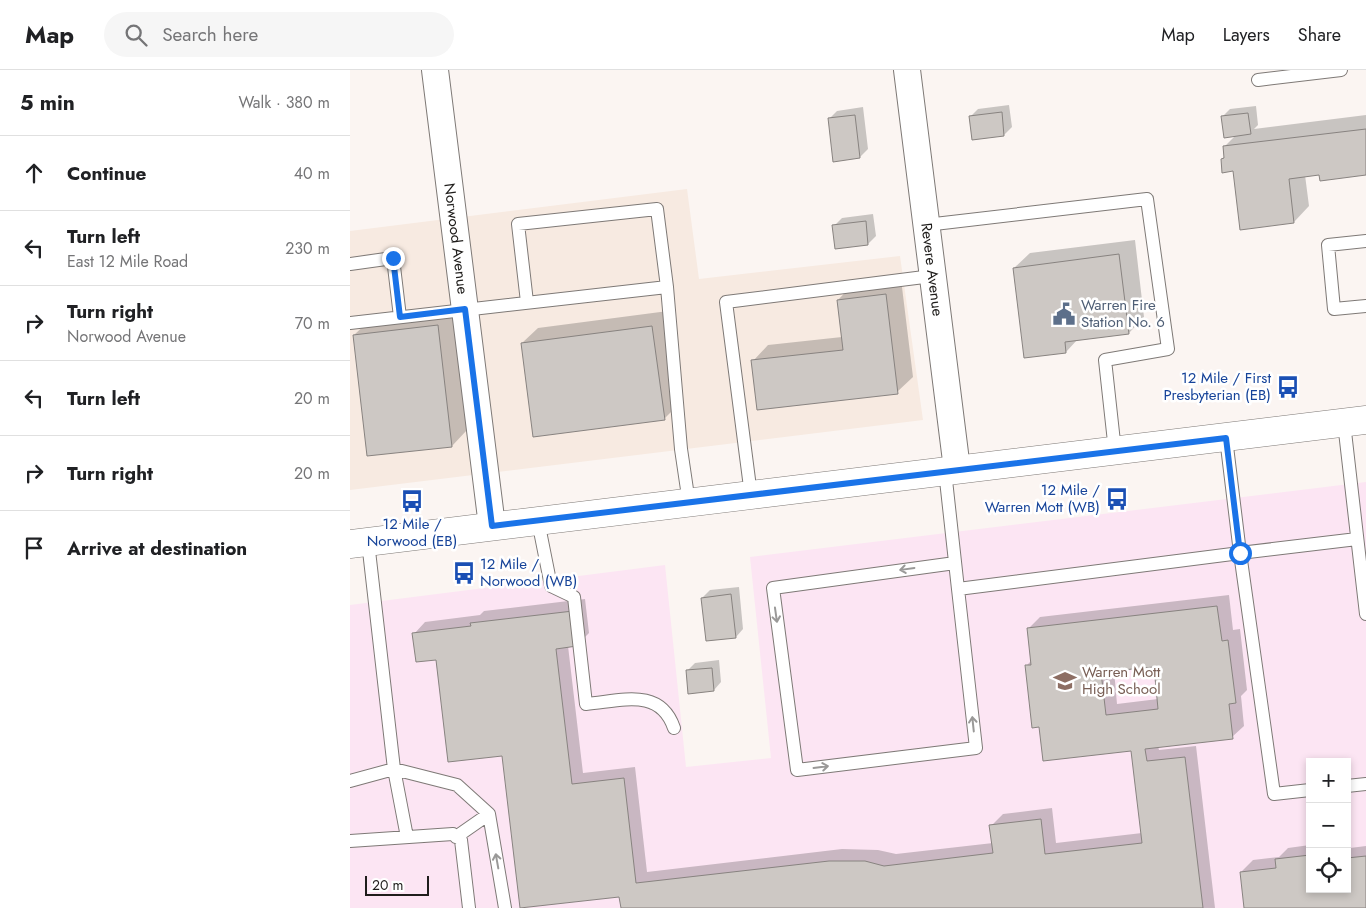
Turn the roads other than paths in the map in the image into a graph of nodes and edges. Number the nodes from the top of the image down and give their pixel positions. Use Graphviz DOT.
graph roads {
  1 [pos="435,70"];
  2 [pos="907,70"];
  3 [pos="1341,70"];
  4 [pos="1258,80"];
  5 [pos="926,225"];
  6 [pos="1366,241"];
  7 [pos="350,264"];
  8 [pos="932,276"];
  9 [pos="667,287"];
  10 [pos="527,302"];
  11 [pos="1366,306"];
  12 [pos="465,309"];
  13 [pos="400,317"];
  14 [pos="350,323"];
  15 [pos="1355,422"];
  16 [pos="1226,438"];
  17 [pos="1115,450"];
  18 [pos="951,470"];
  19 [pos="751,495"];
  20 [pos="689,503"];
  21 [pos="538,521"];
  22 [pos="492,526"];
  23 [pos="1357,539"];
  24 [pos="359,543"];
  25 [pos="1240,553"];
  26 [pos="955,563"];
  27 [pos="958,589"];
  28 [pos="1366,614"];
  29 [pos="674,728"];
  30 [pos="394,769"];
  31 [pos="350,781"];
  32 [pos="1366,784"];
  33 [pos="1351,786"];
  34 [pos="1306,790"];
  35 [pos="489,814"];
  36 [pos="407,837"];
  37 [pos="456,837"];
  38 [pos="350,841"];
  39 [pos="469,908"];
  40 [pos="505,908"];
  1 -- 12 [label="street, Norwood Avenue"];
  2 -- 5 [label="street, Revere Avenue"];
  3 -- 4 [label="lane"];
  5 -- 8 [label="street, Revere Avenue"];
  5 -- 17 [label="lane"];
  6 -- 11 [label="lane"];
  7 -- 13 [label="lane"];
  8 -- 18 [label="street, Revere Avenue"];
  8 -- 19 [label="lane"];
  9 -- 10 [label="lane"];
  9 -- 10 [label="lane"];
  9 -- 20 [label="lane"];
  10 -- 12 [label="lane"];
  12 -- 13 [label="lane"];
  12 -- 22 [label="street, Norwood Avenue"];
  13 -- 14 [label="lane"];
  15 -- 16 [label="main road"];
  15 -- 23 [label="lane"];
  16 -- 17 [label="main road"];
  16 -- 25 [label="lane"];
  17 -- 18 [label="main road"];
  18 -- 19 [label="main road"];
  18 -- 26 [label="lane"];
  19 -- 20 [label="main road"];
  20 -- 21 [label="main road"];
  21 -- 22 [label="main road"];
  21 -- 29 [label="lane"];
  22 -- 24 [label="main road"];
  23 -- 25 [label="lane"];
  23 -- 28 [label="lane"];
  24 -- 30 [label="lane"];
  25 -- 27 [label="lane"];
  25 -- 34 [label="lane"];
  26 -- 27 [label="lane"];
  26 -- 27 [label="lane, one-way"];
  30 -- 31 [label="lane"];
  30 -- 35 [label="lane"];
  30 -- 36 [label="lane"];
  32 -- 33 [label="lane"];
  35 -- 37 [label="lane"];
  40 -- 35 [label="lane, one-way"];
  36 -- 37 [label="lane"];
  36 -- 38 [label="lane"];
  37 -- 39 [label="lane"];
}
